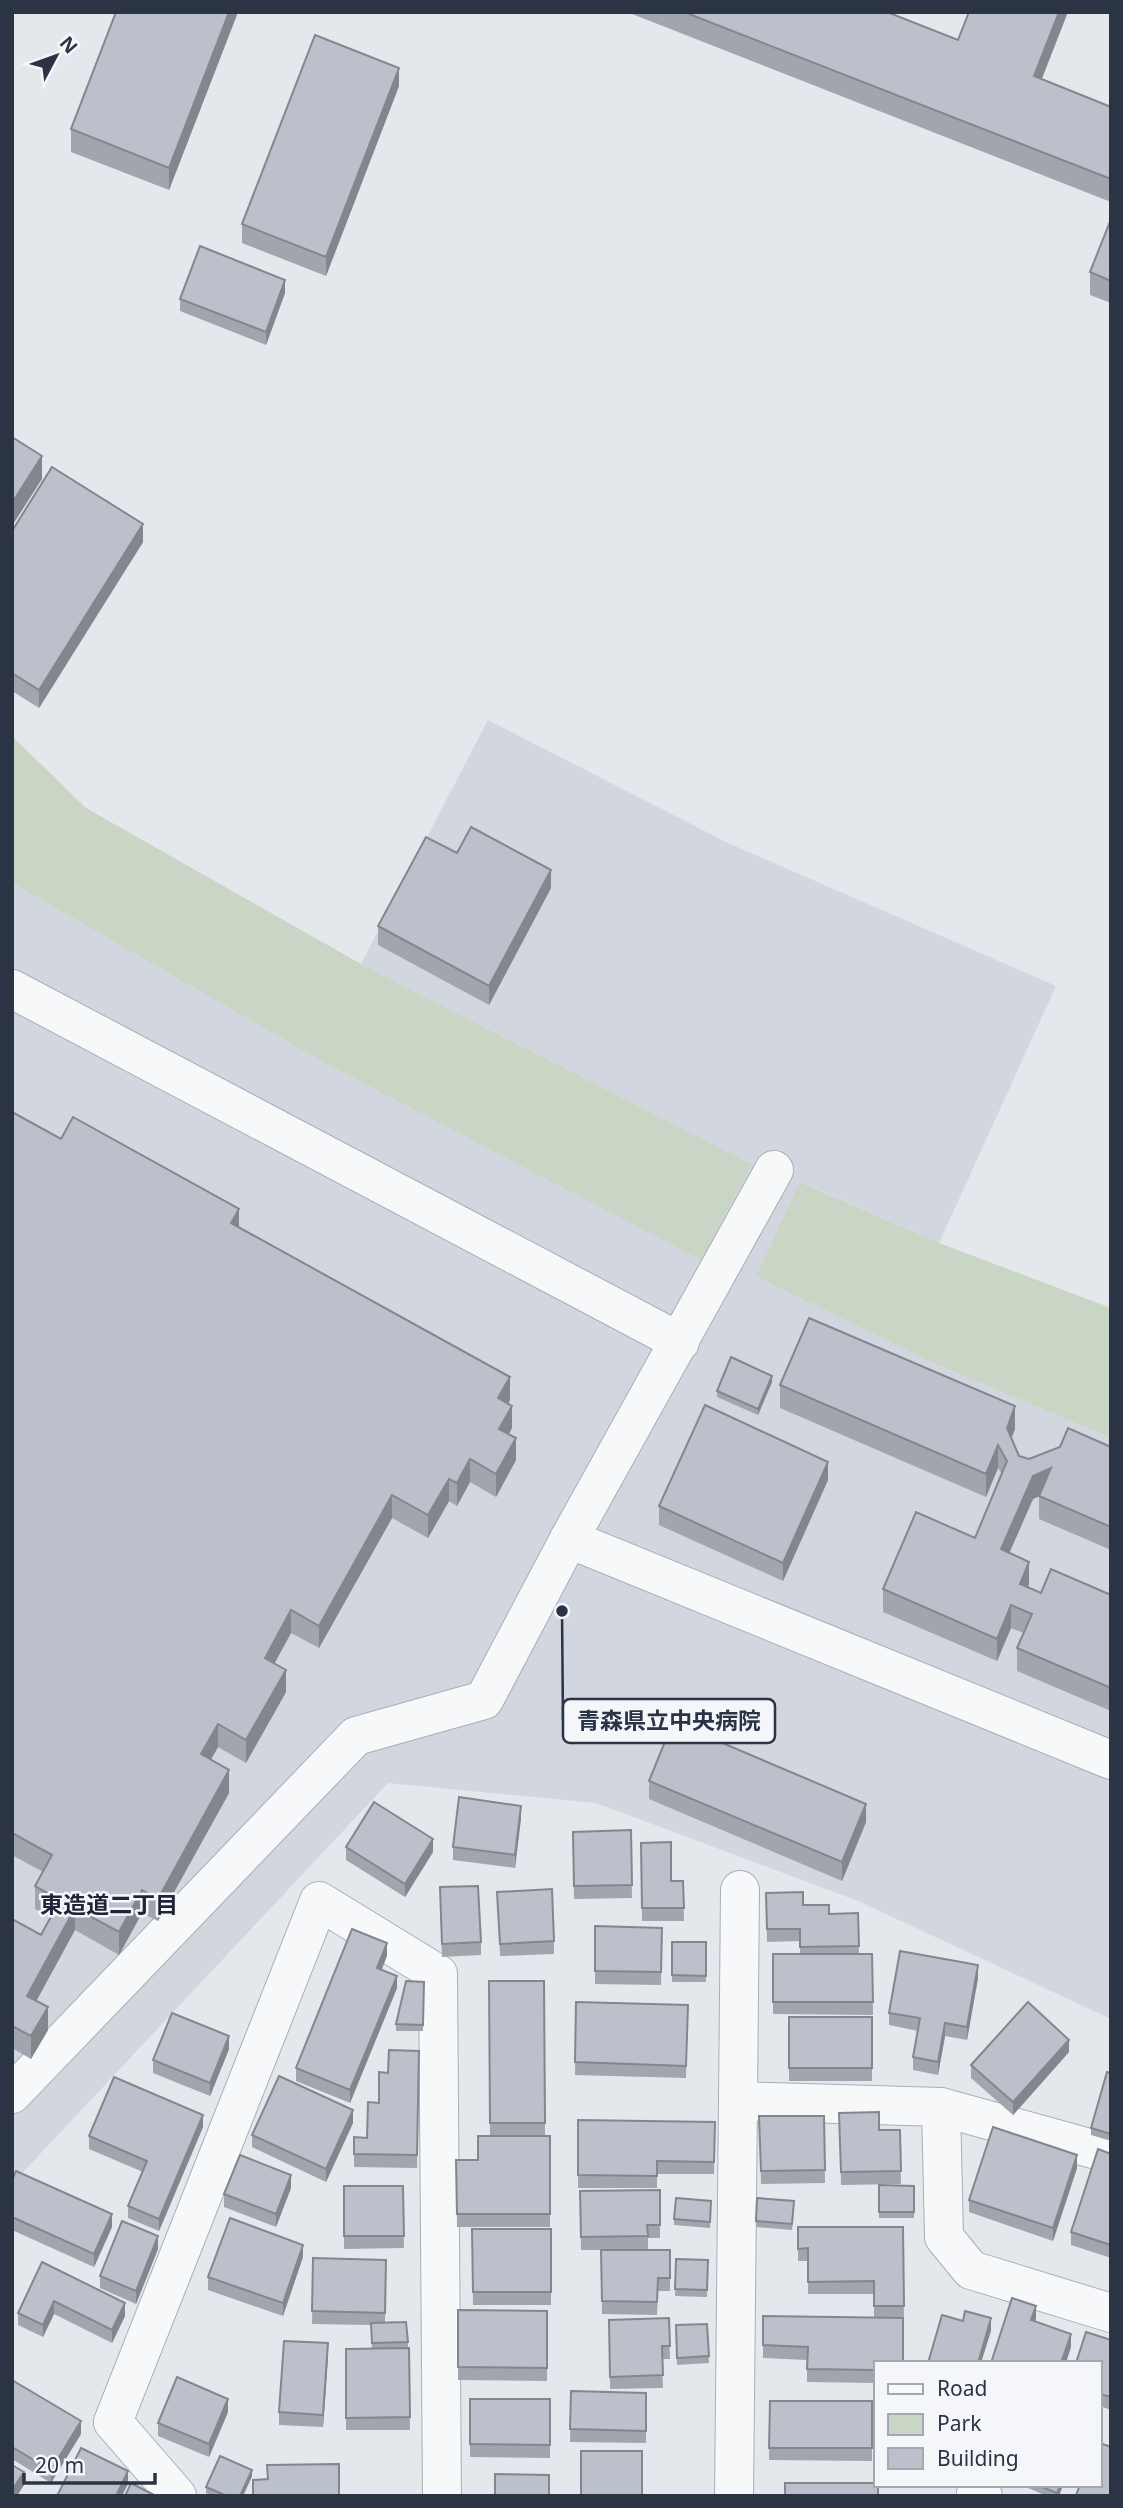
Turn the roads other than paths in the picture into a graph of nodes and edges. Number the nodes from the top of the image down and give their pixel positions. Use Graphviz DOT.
graph roads {
  1 [pos="12,989"];
  2 [pos="774,1170"];
  3 [pos="680,1342"];
  4 [pos="569,1539"];
  5 [pos="1111,1760"];
  6 [pos="740,1890"];
  7 [pos="12,2094"];
  8 [pos="738,2101"];
  9 [pos="941,2107"];
  10 [pos="1111,2154"];
  11 [pos="1111,2312"];
  12 [pos="177,2496"];
  13 [pos="442,2496"];
  14 [pos="734,2496"];
  1 -- 3 [label="street"];
  2 -- 3 [label="street"];
  3 -- 4 [label="street"];
  4 -- 5 [label="street"];
  4 -- 7 [label="street"];
  6 -- 8 [label="street"];
  8 -- 9 [label="street"];
  8 -- 14 [label="street"];
  9 -- 10 [label="street"];
  9 -- 11 [label="street"];
  12 -- 13 [label="street"];
}
